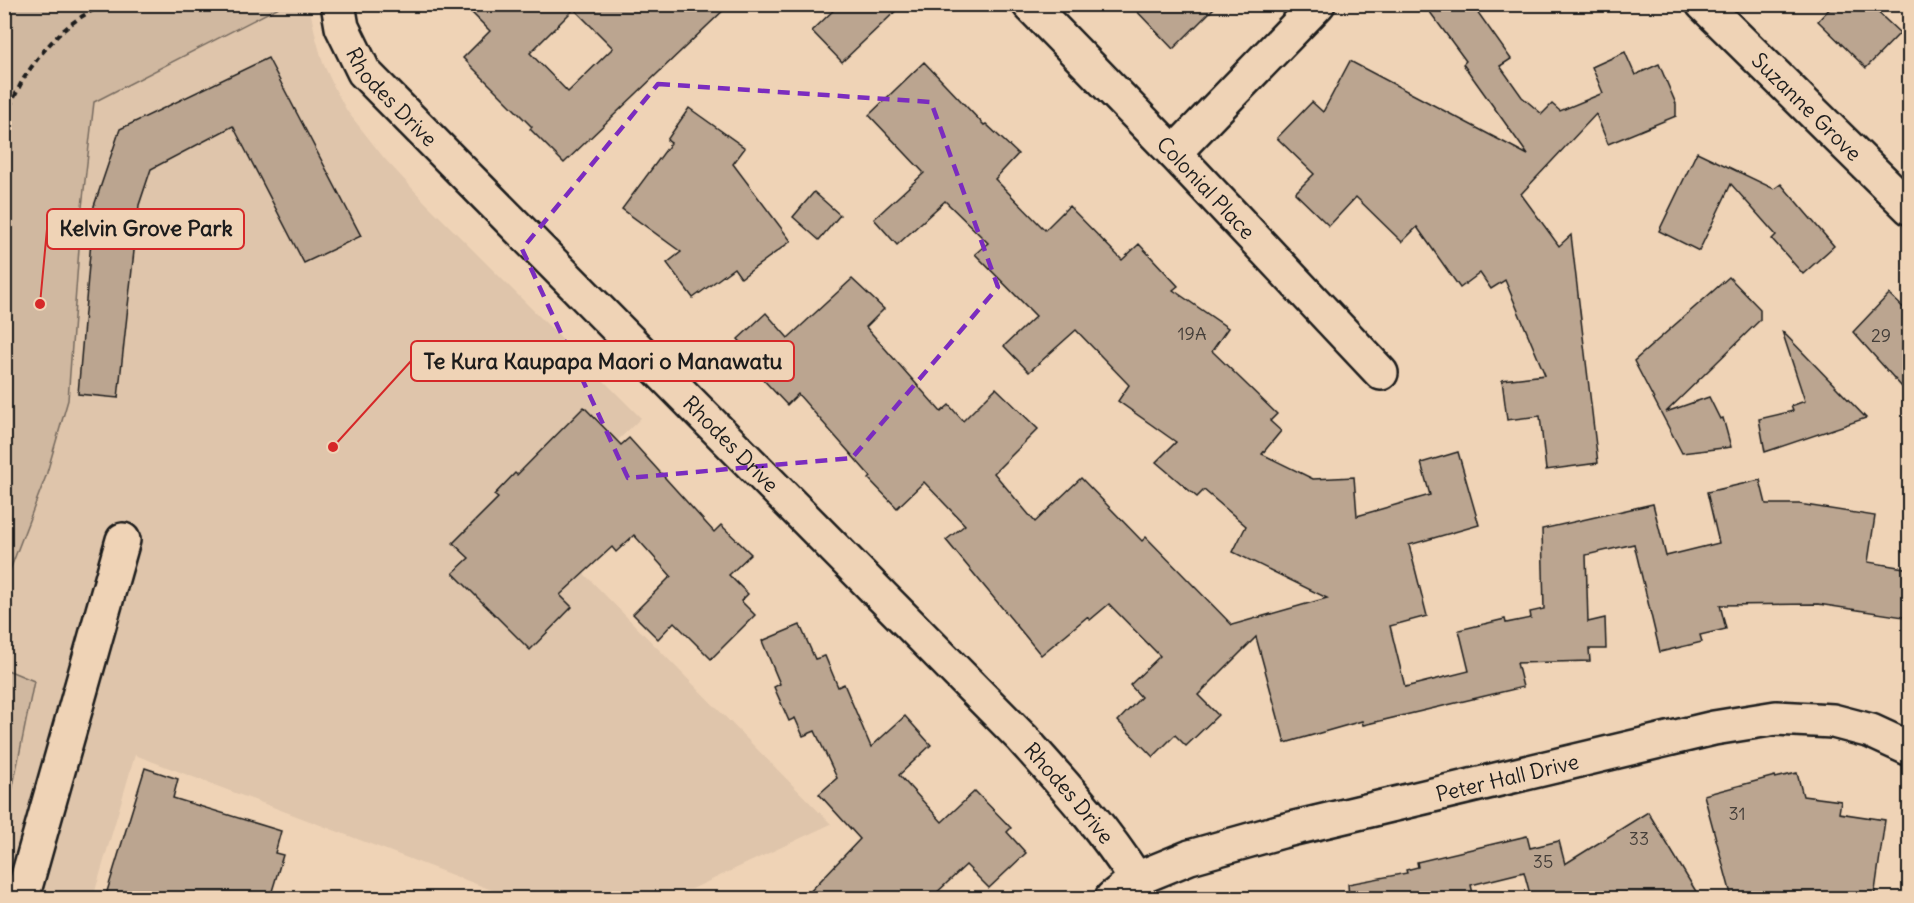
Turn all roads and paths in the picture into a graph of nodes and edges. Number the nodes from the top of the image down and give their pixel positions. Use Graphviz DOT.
graph roads {
  1 [pos="108,4"];
  2 [pos="338,4"];
  3 [pos="1029,4"];
  4 [pos="1318,4"];
  5 [pos="1703,4"];
  6 [pos="4,116"];
  7 [pos="1174,153"];
  8 [pos="1910,208"];
  9 [pos="1381,373"];
  10 [pos="123,540"];
  11 [pos="1910,749"];
  12 [pos="1124,889"];
  13 [pos="22,898"];
  1 -- 6 [label="path"];
  2 -- 12 [label="street, Rhodes Drive"];
  3 -- 7 [label="street, Colonial Place"];
  4 -- 7 [label="street"];
  5 -- 8 [label="street, Suzanne Grove"];
  7 -- 9 [label="street, Colonial Place"];
  10 -- 13 [label="street"];
  11 -- 12 [label="street, Peter Hall Drive"];
}
